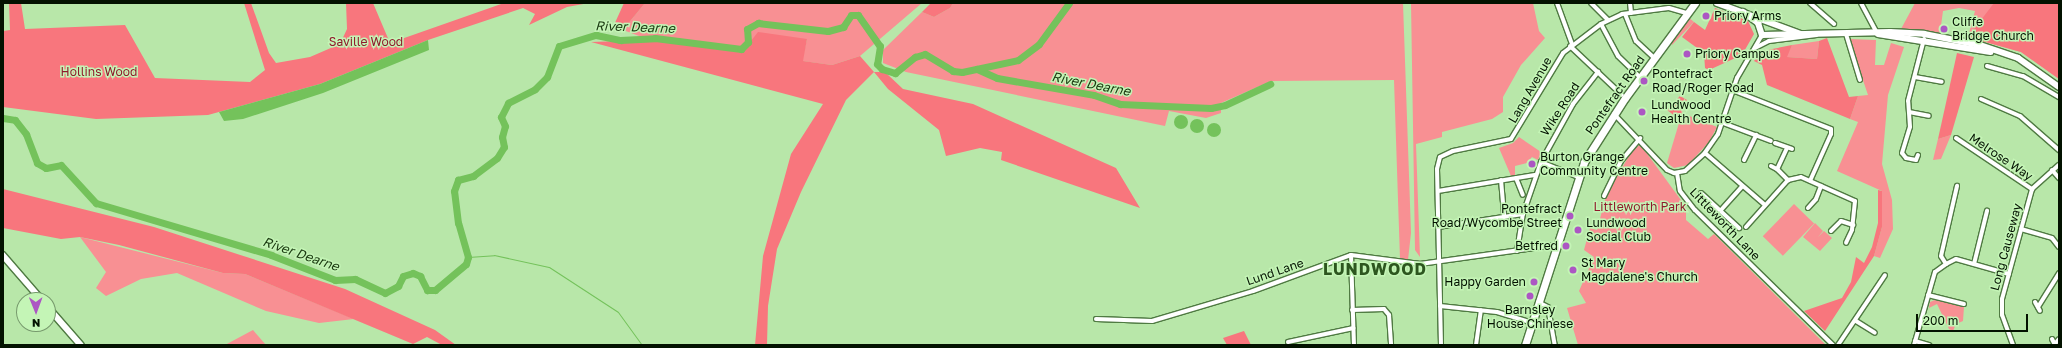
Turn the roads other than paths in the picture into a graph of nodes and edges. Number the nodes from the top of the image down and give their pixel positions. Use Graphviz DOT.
graph roads {
  1 [pos="1557,3"];
  2 [pos="1591,3"];
  3 [pos="1630,3"];
  4 [pos="1695,3"];
  5 [pos="1716,3"];
  6 [pos="1810,3"];
  7 [pos="1861,3"];
  8 [pos="1631,12"];
  9 [pos="1742,12"];
  10 [pos="1686,13"];
  11 [pos="1625,14"];
  12 [pos="1608,20"];
  13 [pos="1601,24"];
  14 [pos="1834,24"];
  15 [pos="1803,34"];
  16 [pos="1820,34"];
  17 [pos="1846,34"];
  18 [pos="1878,34"];
  19 [pos="1762,35"];
  20 [pos="1924,37"];
  21 [pos="1571,45"];
  22 [pos="1749,55"];
  23 [pos="1654,58"];
  24 [pos="1987,66"];
  25 [pos="1598,72"];
  26 [pos="1640,77"];
  27 [pos="1915,77"];
  28 [pos="1860,80"];
  29 [pos="1942,82"];
  30 [pos="2059,87"];
  31 [pos="1732,90"];
  32 [pos="1622,96"];
  33 [pos="2059,97"];
  34 [pos="1981,100"];
  35 [pos="1909,112"];
  36 [pos="1614,114"];
  37 [pos="1929,116"];
  38 [pos="1723,123"];
  39 [pos="1756,135"];
  40 [pos="1962,136"];
  41 [pos="1640,138"];
  42 [pos="2059,150"];
  43 [pos="1705,153"];
  44 [pos="1918,155"];
  45 [pos="1744,160"];
  46 [pos="1541,162"];
  47 [pos="2059,165"];
  48 [pos="1771,166"];
  49 [pos="1777,169"];
  50 [pos="2052,170"];
  51 [pos="1677,173"];
  52 [pos="1536,174"];
  53 [pos="1578,177"];
  54 [pos="1516,178"];
  55 [pos="2059,178"];
  56 [pos="1501,180"];
  57 [pos="1788,180"];
  58 [pos="1810,181"];
  59 [pos="1742,186"];
  60 [pos="1821,186"];
  61 [pos="1957,186"];
  62 [pos="2032,189"];
  63 [pos="1438,191"];
  64 [pos="1701,193"];
  65 [pos="1522,195"];
  66 [pos="1604,196"];
  67 [pos="1808,201"];
  68 [pos="1813,202"];
  69 [pos="1765,205"];
  70 [pos="1808,208"];
  71 [pos="1721,210"];
  72 [pos="1987,211"];
  73 [pos="1523,214"];
  74 [pos="1504,217"];
  75 [pos="1853,225"];
  76 [pos="1438,227"];
  77 [pos="1746,227"];
  78 [pos="1739,228"];
  79 [pos="2021,229"];
  80 [pos="1831,231"];
  81 [pos="1846,243"];
  82 [pos="1556,245"];
  83 [pos="2059,247"];
  84 [pos="1517,251"];
  85 [pos="3,255"];
  86 [pos="1351,255"];
  87 [pos="1440,263"];
  88 [pos="1946,264"];
  89 [pos="1974,264"];
  90 [pos="2059,273"];
  91 [pos="2009,274"];
  92 [pos="1885,275"];
  93 [pos="35,292"];
  94 [pos="1928,295"];
  95 [pos="1538,302"];
  96 [pos="2035,302"];
  97 [pos="1964,304"];
  98 [pos="1440,306"];
  99 [pos="1352,310"];
  100 [pos="1481,310"];
  101 [pos="56,316"];
  102 [pos="1096,319"];
  103 [pos="1856,321"];
  104 [pos="1532,323"];
  105 [pos="1354,328"];
  106 [pos="1875,333"];
  107 [pos="2052,339"];
  108 [pos="2059,339"];
  109 [pos="1288,342"];
  110 [pos="1915,343"];
  111 [pos="81,345"];
  112 [pos="1354,345"];
  113 [pos="1390,345"];
  114 [pos="1441,345"];
  115 [pos="1476,345"];
  116 [pos="1525,345"];
  117 [pos="1555,345"];
  118 [pos="1833,345"];
  119 [pos="1838,345"];
  120 [pos="1929,345"];
  121 [pos="2013,345"];
  122 [pos="2055,345"];
  1 -- 21 [label="street"];
  2 -- 12 [label="street"];
  3 -- 8 [label="street"];
  4 -- 10 [label="highway, Pontefract Road"];
  5 -- 9 [label="main road"];
  6 -- 14 [label="street"];
  7 -- 18 [label="street"];
  8 -- 10 [label="street, Lang Avenue"];
  8 -- 11 [label="street, Lang Avenue"];
  9 -- 15 [label="main road"];
  9 -- 19 [label="main road"];
  10 -- 23 [label="highway, Pontefract Road"];
  11 -- 12 [label="street, Lang Avenue"];
  11 -- 23 [label="street"];
  12 -- 13 [label="street, Lang Avenue"];
  13 -- 21 [label="street, Lang Avenue"];
  13 -- 26 [label="street"];
  15 -- 16 [label="main road"];
  15 -- 19 [label="main road"];
  16 -- 17 [label="main road"];
  16 -- 22 [label="street"];
  17 -- 18 [label="main road"];
  17 -- 28 [label="street"];
  18 -- 20 [label="main road"];
  19 -- 22 [label="street"];
  20 -- 27 [label="street"];
  20 -- 30 [label="main road"];
  21 -- 25 [label="street"];
  21 -- 63 [label="street, Lang Avenue"];
  22 -- 31 [label="street"];
  23 -- 26 [label="highway, Pontefract Road"];
  24 -- 33 [label="street"];
  25 -- 32 [label="street"];
  25 -- 46 [label="street, Wike Road"];
  26 -- 36 [label="highway, Pontefract Road"];
  27 -- 29 [label="street"];
  27 -- 35 [label="street"];
  31 -- 38 [label="street"];
  31 -- 58 [label="street"];
  34 -- 42 [label="street"];
  35 -- 37 [label="street"];
  35 -- 44 [label="street"];
  36 -- 41 [label="street"];
  36 -- 53 [label="highway, Pontefract Road"];
  38 -- 39 [label="street"];
  38 -- 43 [label="street"];
  39 -- 45 [label="street"];
  39 -- 49 [label="street"];
  40 -- 62 [label="street, Melrose Way"];
  41 -- 51 [label="street"];
  41 -- 66 [label="street"];
  43 -- 51 [label="street"];
  43 -- 59 [label="street"];
  46 -- 52 [label="street, Wike Road"];
  46 -- 53 [label="street"];
  47 -- 50 [label="street, Long Causeway"];
  48 -- 49 [label="street"];
  49 -- 57 [label="street"];
  50 -- 55 [label="street"];
  50 -- 62 [label="street, Long Causeway"];
  51 -- 118 [label="street, Littleworth Lane"];
  52 -- 54 [label="street"];
  52 -- 73 [label="street, Wike Road"];
  53 -- 82 [label="highway, Pontefract Road"];
  54 -- 56 [label="street"];
  54 -- 65 [label="street"];
  56 -- 63 [label="street"];
  56 -- 74 [label="street"];
  57 -- 58 [label="street"];
  57 -- 69 [label="street"];
  58 -- 60 [label="street"];
  59 -- 69 [label="street"];
  59 -- 71 [label="street"];
  60 -- 68 [label="street"];
  60 -- 75 [label="street"];
  61 -- 88 [label="street"];
  62 -- 79 [label="street, Long Causeway"];
  63 -- 76 [label="street, Lang Avenue"];
  64 -- 71 [label="street, Littleworth Lane"];
  67 -- 68 [label="street"];
  68 -- 70 [label="street"];
  69 -- 77 [label="street"];
  71 -- 78 [label="street, Littleworth Lane"];
  72 -- 89 [label="street"];
  73 -- 74 [label="street"];
  73 -- 84 [label="street, Wike Road"];
  74 -- 76 [label="street"];
  75 -- 80 [label="street"];
  75 -- 81 [label="street"];
  76 -- 87 [label="street, Lang Avenue"];
  79 -- 83 [label="street"];
  79 -- 91 [label="street, Long Causeway"];
  82 -- 84 [label="street, Lund Lane"];
  82 -- 95 [label="highway, Pontefract Road"];
  84 -- 87 [label="street, Lund Lane"];
  85 -- 93 [label="street"];
  86 -- 87 [label="street, Lund Lane"];
  86 -- 99 [label="street"];
  86 -- 102 [label="street, Lund Lane"];
  87 -- 98 [label="street, Lang Avenue"];
  88 -- 89 [label="street"];
  88 -- 94 [label="street"];
  89 -- 91 [label="street"];
  90 -- 96 [label="street"];
  91 -- 121 [label="street, Long Causeway"];
  92 -- 103 [label="street"];
  94 -- 97 [label="street"];
  94 -- 110 [label="street"];
  95 -- 104 [label="highway, Pontefract Road"];
  95 -- 117 [label="street"];
  98 -- 100 [label="street"];
  98 -- 114 [label="street, Lang Avenue"];
  99 -- 105 [label="street"];
  99 -- 113 [label="street"];
  100 -- 104 [label="street"];
  100 -- 115 [label="street"];
  101 -- 111 [label="street"];
  103 -- 106 [label="street"];
  103 -- 119 [label="street"];
  104 -- 116 [label="highway, Pontefract Road"];
  105 -- 109 [label="street"];
  105 -- 112 [label="street"];
  107 -- 122 [label="street"];
  108 -- 122 [label="street"];
  110 -- 120 [label="street"];
}
